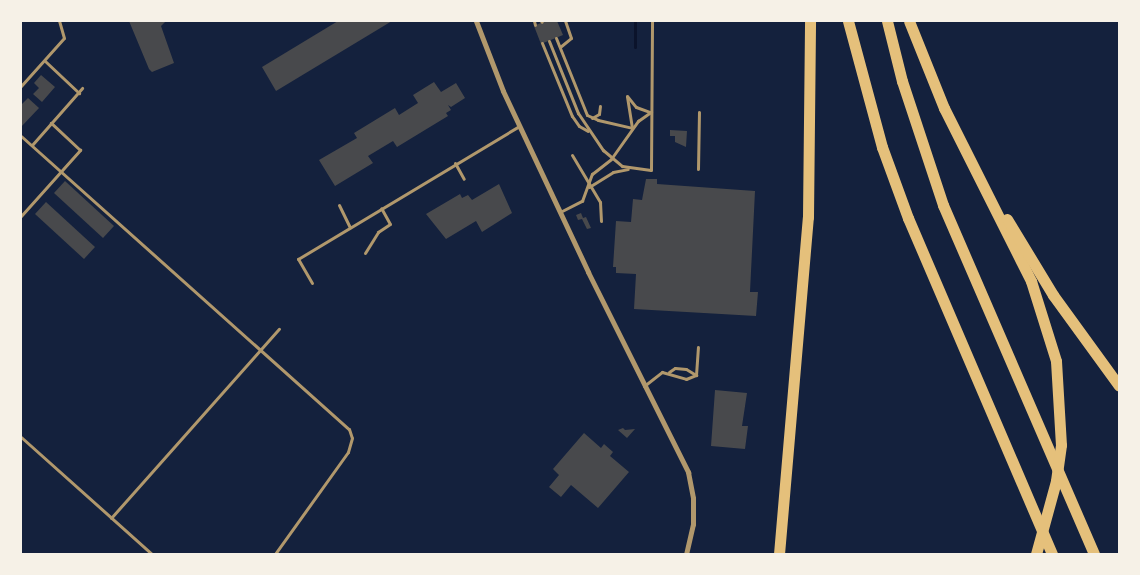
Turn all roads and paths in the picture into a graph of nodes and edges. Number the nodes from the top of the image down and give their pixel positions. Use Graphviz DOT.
graph roads {
  1 [pos="59,21"];
  2 [pos="476,21"];
  3 [pos="565,21"];
  4 [pos="652,21"];
  5 [pos="810,21"];
  6 [pos="848,21"];
  7 [pos="887,21"];
  8 [pos="909,21"];
  9 [pos="556,38"];
  10 [pos="549,41"];
  11 [pos="542,43"];
  12 [pos="560,47"];
  13 [pos="45,61"];
  14 [pos="21,86"];
  15 [pos="82,88"];
  16 [pos="79,93"];
  17 [pos="600,106"];
  18 [pos="651,112"];
  19 [pos="698,112"];
  20 [pos="592,118"];
  21 [pos="51,123"];
  22 [pos="519,126"];
  23 [pos="632,128"];
  24 [pos="588,131"];
  25 [pos="21,136"];
  26 [pos="32,145"];
  27 [pos="572,155"];
  28 [pos="611,158"];
  29 [pos="455,163"];
  30 [pos="629,168"];
  31 [pos="698,169"];
  32 [pos="61,171"];
  33 [pos="980,177"];
  34 [pos="464,180"];
  35 [pos="588,187"];
  36 [pos="339,205"];
  37 [pos="381,208"];
  38 [pos="560,212"];
  39 [pos="21,216"];
  40 [pos="601,221"];
  41 [pos="350,228"];
  42 [pos="365,253"];
  43 [pos="312,284"];
  44 [pos="279,329"];
  45 [pos="698,347"];
  46 [pos="262,349"];
  47 [pos="668,372"];
  48 [pos="696,375"];
  49 [pos="643,386"];
  50 [pos="1119,386"];
  51 [pos="21,437"];
  52 [pos="111,518"];
  53 [pos="152,554"];
  54 [pos="275,554"];
  55 [pos="686,554"];
  56 [pos="779,554"];
  57 [pos="1036,554"];
  58 [pos="1052,554"];
  59 [pos="1094,554"];
  1 -- 13 [label="lane"];
  2 -- 22 [label="street"];
  3 -- 12 [label="lane"];
  4 -- 18 [label="lane"];
  5 -- 56 [label="highway"];
  6 -- 58 [label="highway"];
  7 -- 59 [label="highway"];
  8 -- 33 [label="highway"];
  9 -- 12 [label="lane"];
  10 -- 24 [label="lane"];
  11 -- 24 [label="lane"];
  12 -- 20 [label="lane"];
  13 -- 14 [label="lane"];
  13 -- 16 [label="lane"];
  15 -- 16 [label="lane"];
  16 -- 21 [label="lane"];
  17 -- 20 [label="lane"];
  18 -- 23 [label="lane"];
  18 -- 23 [label="lane"];
  18 -- 30 [label="lane"];
  19 -- 31 [label="lane"];
  20 -- 23 [label="lane"];
  21 -- 26 [label="lane"];
  21 -- 32 [label="lane"];
  22 -- 29 [label="lane"];
  22 -- 38 [label="street"];
  23 -- 28 [label="lane"];
  24 -- 28 [label="lane"];
  25 -- 26 [label="lane"];
  26 -- 32 [label="lane"];
  27 -- 35 [label="lane"];
  28 -- 30 [label="lane"];
  28 -- 35 [label="lane"];
  29 -- 34 [label="lane"];
  29 -- 37 [label="lane"];
  30 -- 35 [label="lane"];
  32 -- 39 [label="lane"];
  32 -- 46 [label="lane"];
  33 -- 50 [label="highway"];
  33 -- 57 [label="highway"];
  35 -- 38 [label="lane"];
  35 -- 40 [label="lane"];
  36 -- 41 [label="lane"];
  37 -- 41 [label="lane"];
  37 -- 42 [label="lane"];
  38 -- 49 [label="street"];
  41 -- 43 [label="lane"];
  44 -- 46 [label="lane"];
  45 -- 48 [label="lane"];
  46 -- 52 [label="lane"];
  46 -- 54 [label="lane"];
  47 -- 48 [label="lane"];
  47 -- 48 [label="lane"];
  47 -- 49 [label="lane"];
  49 -- 55 [label="street"];
  51 -- 52 [label="lane"];
  52 -- 53 [label="lane"];
}
